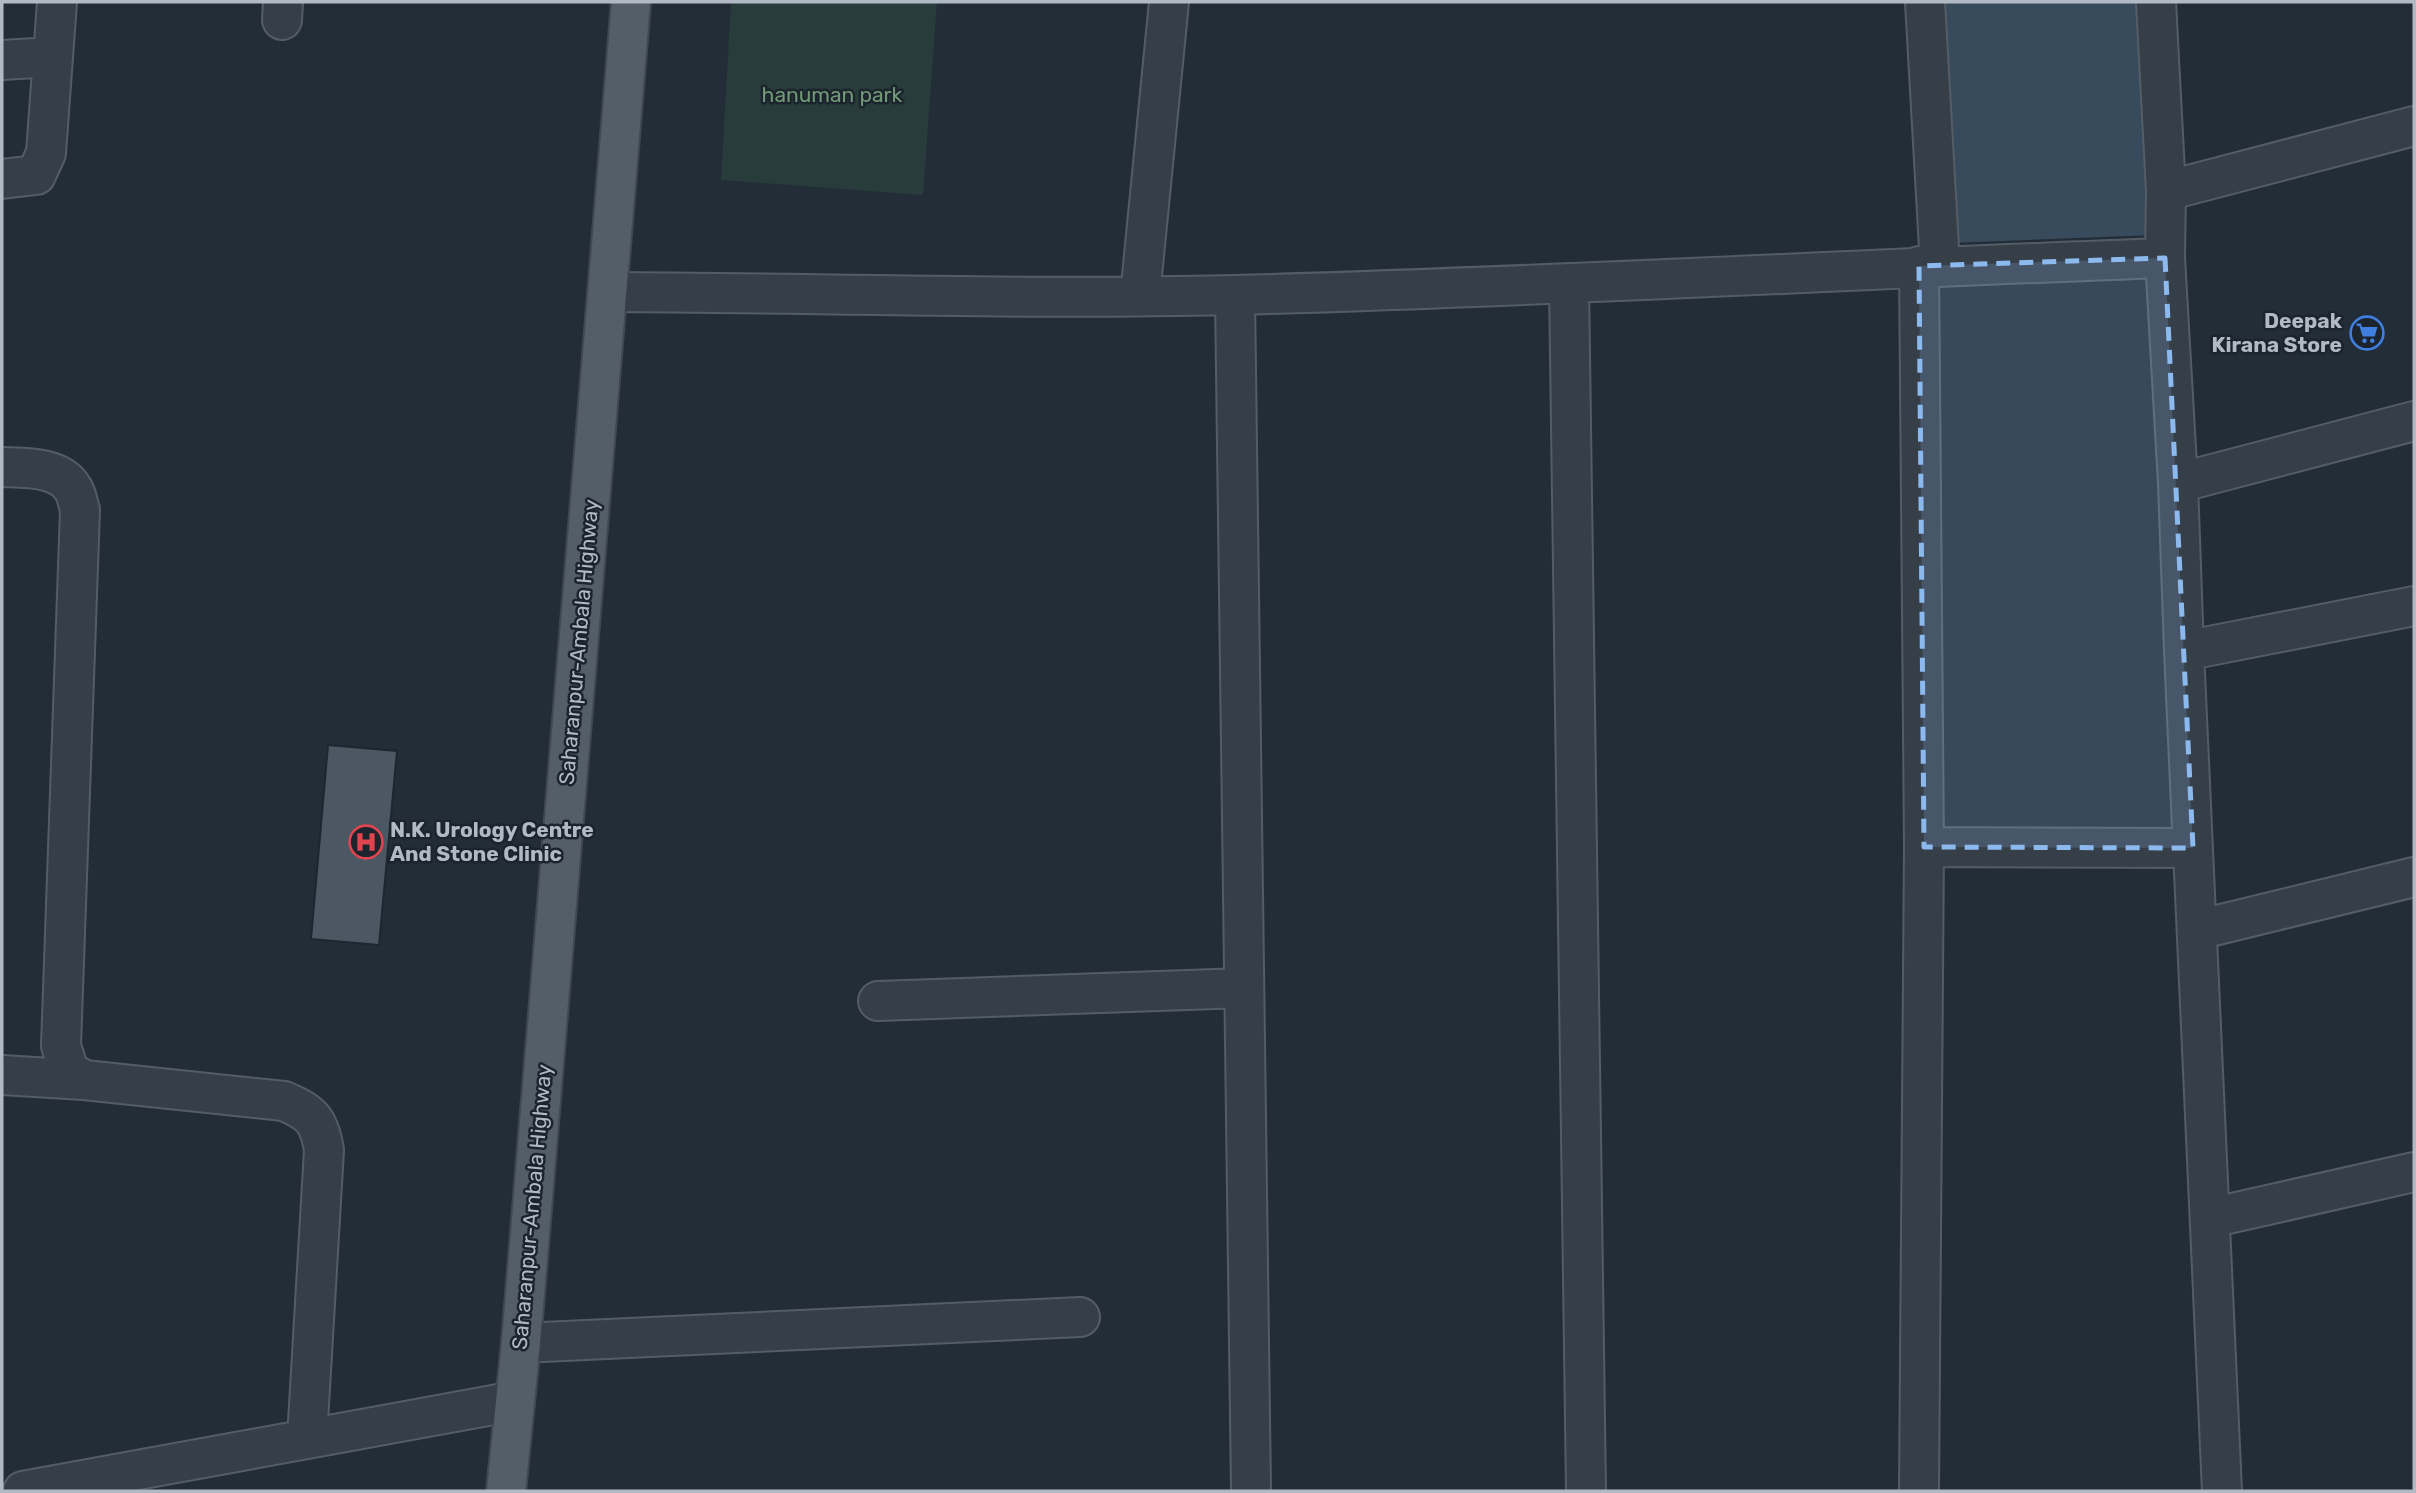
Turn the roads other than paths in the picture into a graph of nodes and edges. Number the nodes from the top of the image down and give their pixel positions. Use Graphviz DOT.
graph roads {
  1 [pos="57,2"];
  2 [pos="631,2"];
  3 [pos="1169,2"];
  4 [pos="1925,2"];
  5 [pos="2156,2"];
  6 [pos="52,57"];
  7 [pos="2,60"];
  8 [pos="2414,126"];
  9 [pos="2,180"];
  10 [pos="2166,191"];
  11 [pos="2165,258"];
  12 [pos="1930,266"];
  13 [pos="1569,283"];
  14 [pos="608,292"];
  15 [pos="1236,295"];
  16 [pos="1140,296"];
  17 [pos="2414,421"];
  18 [pos="2,467"];
  19 [pos="2178,483"];
  20 [pos="2414,606"];
  21 [pos="2184,651"];
  22 [pos="1924,847"];
  23 [pos="2193,848"];
  24 [pos="2414,877"];
  25 [pos="2197,930"];
  26 [pos="1244,988"];
  27 [pos="878,1000"];
  28 [pos="2,1074"];
  29 [pos="85,1080"];
  30 [pos="2414,1172"];
  31 [pos="2210,1218"];
  32 [pos="1080,1317"];
  33 [pos="521,1343"];
  34 [pos="515,1401"];
  35 [pos="307,1439"];
  36 [pos="23,1491"];
  37 [pos="506,1491"];
  38 [pos="1251,1491"];
  39 [pos="1586,1491"];
  40 [pos="1919,1491"];
  41 [pos="2222,1491"];
  1 -- 6 [label="street"];
  2 -- 14 [label="main road, Saharanpur-Ambala Highway"];
  3 -- 16 [label="street"];
  4 -- 12 [label="street"];
  5 -- 10 [label="street"];
  6 -- 7 [label="street"];
  6 -- 9 [label="street"];
  8 -- 10 [label="street"];
  10 -- 11 [label="street"];
  11 -- 12 [label="street"];
  11 -- 19 [label="street"];
  12 -- 13 [label="street"];
  12 -- 22 [label="street"];
  13 -- 15 [label="street"];
  13 -- 39 [label="street"];
  14 -- 16 [label="street"];
  14 -- 33 [label="main road, Saharanpur-Ambala Highway"];
  15 -- 16 [label="street"];
  15 -- 26 [label="street"];
  17 -- 19 [label="street"];
  18 -- 29 [label="street"];
  19 -- 21 [label="street"];
  20 -- 21 [label="street"];
  21 -- 23 [label="street"];
  22 -- 23 [label="street"];
  22 -- 40 [label="street"];
  23 -- 25 [label="street"];
  24 -- 25 [label="street"];
  25 -- 31 [label="street"];
  26 -- 27 [label="street"];
  26 -- 38 [label="street"];
  28 -- 29 [label="street"];
  29 -- 35 [label="street"];
  30 -- 31 [label="street"];
  31 -- 41 [label="street"];
  32 -- 33 [label="street"];
  33 -- 34 [label="main road, Saharanpur-Ambala Highway"];
  34 -- 35 [label="street"];
  34 -- 37 [label="main road, Saharanpur-Ambala Highway"];
  35 -- 36 [label="street"];
}
